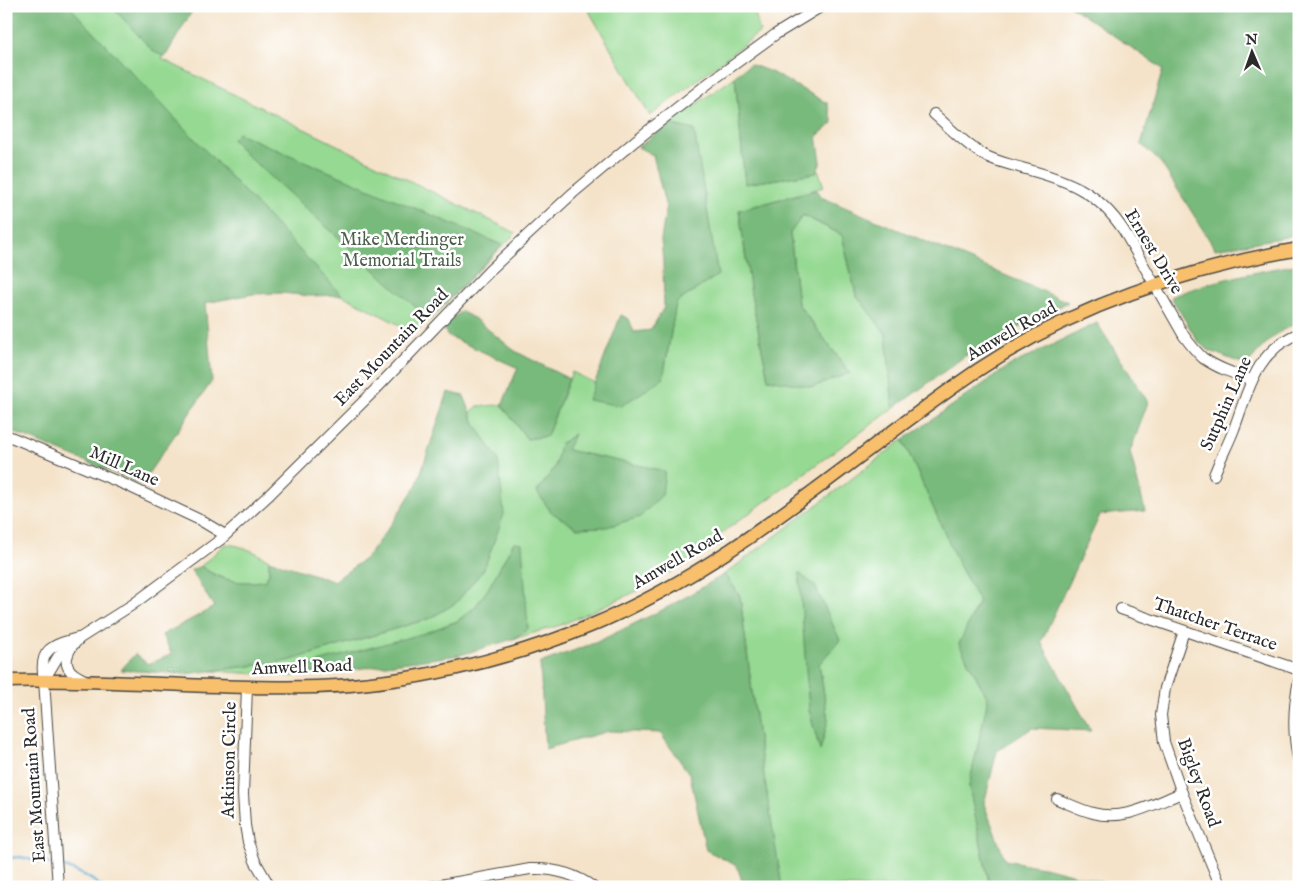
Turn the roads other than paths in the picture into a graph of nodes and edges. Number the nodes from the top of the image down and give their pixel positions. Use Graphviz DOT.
graph roads {
  1 [pos="822,6"];
  2 [pos="934,114"];
  3 [pos="1299,249"];
  4 [pos="1155,285"];
  5 [pos="1299,333"];
  6 [pos="1252,380"];
  7 [pos="6,435"];
  8 [pos="1214,475"];
  9 [pos="225,535"];
  10 [pos="1121,609"];
  11 [pos="1184,631"];
  12 [pos="80,638"];
  13 [pos="72,646"];
  14 [pos="1299,670"];
  15 [pos="44,680"];
  16 [pos="1299,680"];
  17 [pos="6,681"];
  18 [pos="91,682"];
  19 [pos="247,687"];
  20 [pos="1299,762"];
  21 [pos="1182,793"];
  22 [pos="1057,799"];
  23 [pos="58,887"];
  24 [pos="270,887"];
  25 [pos="429,887"];
  26 [pos="593,887"];
  27 [pos="1221,887"];
  1 -- 9 [label="street, East Mountain Road"];
  2 -- 4 [label="street, Ernest Drive"];
  3 -- 4 [label="main road, Amwell Road"];
  4 -- 6 [label="street, Ernest Drive"];
  4 -- 19 [label="main road, Amwell Road"];
  5 -- 6 [label="street, Sutphin Lane"];
  6 -- 8 [label="street, Sutphin Lane"];
  7 -- 9 [label="street, Mill Lane"];
  9 -- 12 [label="street, East Mountain Road"];
  10 -- 11 [label="street, Thatcher Terrace"];
  11 -- 14 [label="street, Thatcher Terrace"];
  11 -- 21 [label="street, Bigley Road"];
  12 -- 13 [label="street, East Mountain Road"];
  12 -- 15 [label="street, East Mountain Road"];
  13 -- 15 [label="street, East Mountain Road"];
  13 -- 18 [label="street"];
  15 -- 17 [label="main road, Amwell Road"];
  15 -- 18 [label="main road, Amwell Road"];
  15 -- 23 [label="street, East Mountain Road"];
  16 -- 20 [label="street"];
  18 -- 19 [label="main road, Amwell Road"];
  19 -- 24 [label="street, Atkinson Circle"];
  21 -- 22 [label="street"];
  21 -- 27 [label="street, Bigley Road"];
  25 -- 26 [label="street"];
}
